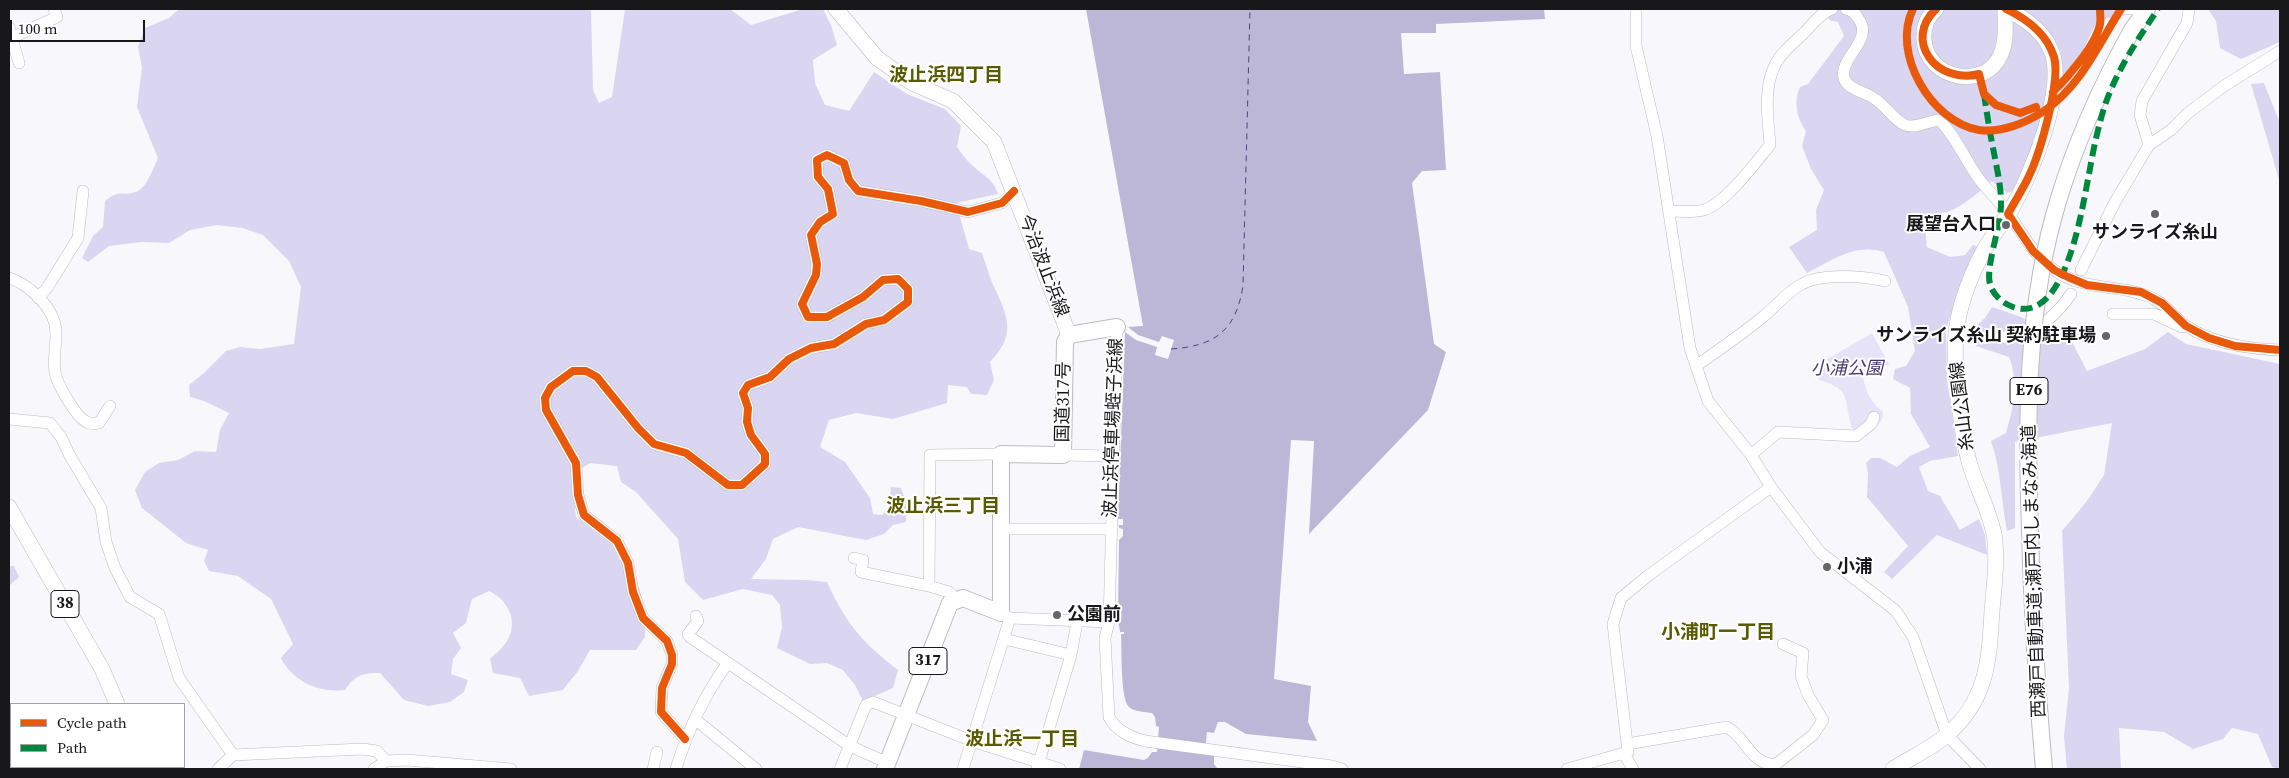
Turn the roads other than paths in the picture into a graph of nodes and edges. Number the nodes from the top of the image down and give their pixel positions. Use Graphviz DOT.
graph roads {
  1 [pos="54,9"];
  2 [pos="836,9"];
  3 [pos="1636,9"];
  4 [pos="1832,9"];
  5 [pos="1846,9"];
  6 [pos="1936,9"];
  7 [pos="2122,9"];
  8 [pos="2137,9"];
  9 [pos="2145,9"];
  10 [pos="2189,9"];
  11 [pos="2005,13"];
  12 [pos="10,34"];
  13 [pos="2280,51"];
  14 [pos="19,63"];
  15 [pos="2149,145"];
  16 [pos="1014,190"];
  17 [pos="83,191"];
  18 [pos="1669,210"];
  19 [pos="2008,214"];
  20 [pos="2081,270"];
  21 [pos="9,278"];
  22 [pos="1885,281"];
  23 [pos="2071,294"];
  24 [pos="38,298"];
  25 [pos="2113,314"];
  26 [pos="1117,327"];
  27 [pos="1956,333"];
  28 [pos="1069,335"];
  29 [pos="2209,338"];
  30 [pos="2280,350"];
  31 [pos="1696,366"];
  32 [pos="110,406"];
  33 [pos="1874,418"];
  34 [pos="9,420"];
  35 [pos="1000,454"];
  36 [pos="1063,455"];
  37 [pos="1750,455"];
  38 [pos="1113,456"];
  39 [pos="1771,487"];
  40 [pos="9,506"];
  41 [pos="1000,529"];
  42 [pos="1112,529"];
  43 [pos="854,558"];
  44 [pos="929,586"];
  45 [pos="956,600"];
  46 [pos="696,616"];
  47 [pos="1006,616"];
  48 [pos="1078,622"];
  49 [pos="1108,622"];
  50 [pos="1004,639"];
  51 [pos="1783,644"];
  52 [pos="1071,655"];
  53 [pos="727,664"];
  54 [pos="117,703"];
  55 [pos="907,716"];
  56 [pos="696,720"];
  57 [pos="1947,735"];
  58 [pos="685,738"];
  59 [pos="972,741"];
  60 [pos="850,746"];
  61 [pos="1626,749"];
  62 [pos="657,752"];
  63 [pos="233,755"];
  64 [pos="386,761"];
  65 [pos="409,765"];
  66 [pos="886,766"];
  67 [pos="1038,766"];
  68 [pos="218,769"];
  69 [pos="374,769"];
  70 [pos="511,769"];
  71 [pos="653,769"];
  72 [pos="676,769"];
  73 [pos="756,769"];
  74 [pos="840,769"];
  75 [pos="963,769"];
  76 [pos="1060,769"];
  77 [pos="1342,769"];
  78 [pos="1566,769"];
  79 [pos="1633,769"];
  80 [pos="1893,769"];
  81 [pos="1980,769"];
  82 [pos="2044,769"];
  1 -- 12 [label="street"];
  2 -- 16 [label="main road, 今治波止浜線"];
  3 -- 18 [label="street"];
  4 -- 18 [label="street"];
  5 -- 19 [label="street"];
  6 -- 11 [label="main road, 糸山公園線"];
  7 -- 8 [label="street"];
  9 -- 82 [label="highway, 西瀬戸自動車道;瀬戸内しまなみ海道 / E76, bridge"];
  10 -- 15 [label="street"];
  11 -- 19 [label="main road, 糸山公園線"];
  12 -- 14 [label="street"];
  13 -- 15 [label="street"];
  15 -- 20 [label="street"];
  16 -- 28 [label="main road, 今治波止浜線"];
  16 -- 58 [label="street"];
  17 -- 24 [label="street"];
  18 -- 31 [label="street"];
  19 -- 27 [label="main road, 糸山公園線"];
  19 -- 29 [label="street"];
  21 -- 24 [label="street"];
  22 -- 31 [label="street"];
  23 -- 27 [label="street"];
  24 -- 32 [label="street"];
  25 -- 29 [label="street"];
  26 -- 28 [label="highway"];
  26 -- 38 [label="street, 波止浜停車場蛭子浜線"];
  27 -- 57 [label="main road, 糸山公園線"];
  28 -- 36 [label="highway, 国道317号"];
  29 -- 30 [label="street"];
  31 -- 37 [label="street"];
  33 -- 37 [label="street"];
  34 -- 63 [label="street"];
  35 -- 36 [label="highway, 国道317号"];
  35 -- 41 [label="highway"];
  35 -- 44 [label="street"];
  36 -- 38 [label="street"];
  37 -- 39 [label="street"];
  38 -- 42 [label="street, 波止浜停車場蛭子浜線"];
  39 -- 57 [label="street"];
  39 -- 61 [label="street"];
  40 -- 54 [label="main road, 38"];
  41 -- 42 [label="street"];
  41 -- 47 [label="highway"];
  42 -- 49 [label="street, 波止浜停車場蛭子浜線"];
  43 -- 44 [label="street"];
  44 -- 45 [label="street"];
  45 -- 47 [label="highway"];
  45 -- 55 [label="highway, 317"];
  46 -- 53 [label="street"];
  47 -- 48 [label="street"];
  47 -- 50 [label="street"];
  48 -- 49 [label="street"];
  48 -- 52 [label="street"];
  49 -- 77 [label="street, 波止浜停車場蛭子浜線"];
  50 -- 52 [label="street"];
  50 -- 59 [label="street"];
  51 -- 61 [label="street"];
  52 -- 67 [label="street"];
  53 -- 56 [label="street"];
  53 -- 60 [label="street"];
  55 -- 59 [label="street"];
  55 -- 60 [label="street"];
  55 -- 66 [label="highway, 317"];
  56 -- 58 [label="street"];
  56 -- 73 [label="street"];
  57 -- 80 [label="main road, 糸山公園線"];
  57 -- 81 [label="street"];
  58 -- 72 [label="street"];
  59 -- 67 [label="street"];
  59 -- 75 [label="street"];
  60 -- 66 [label="street"];
  60 -- 74 [label="street"];
  61 -- 78 [label="street"];
  61 -- 79 [label="street"];
  62 -- 71 [label="street"];
  63 -- 64 [label="street"];
  63 -- 68 [label="street"];
  64 -- 65 [label="street"];
  64 -- 69 [label="street"];
  65 -- 70 [label="street"];
  67 -- 76 [label="street"];
}
